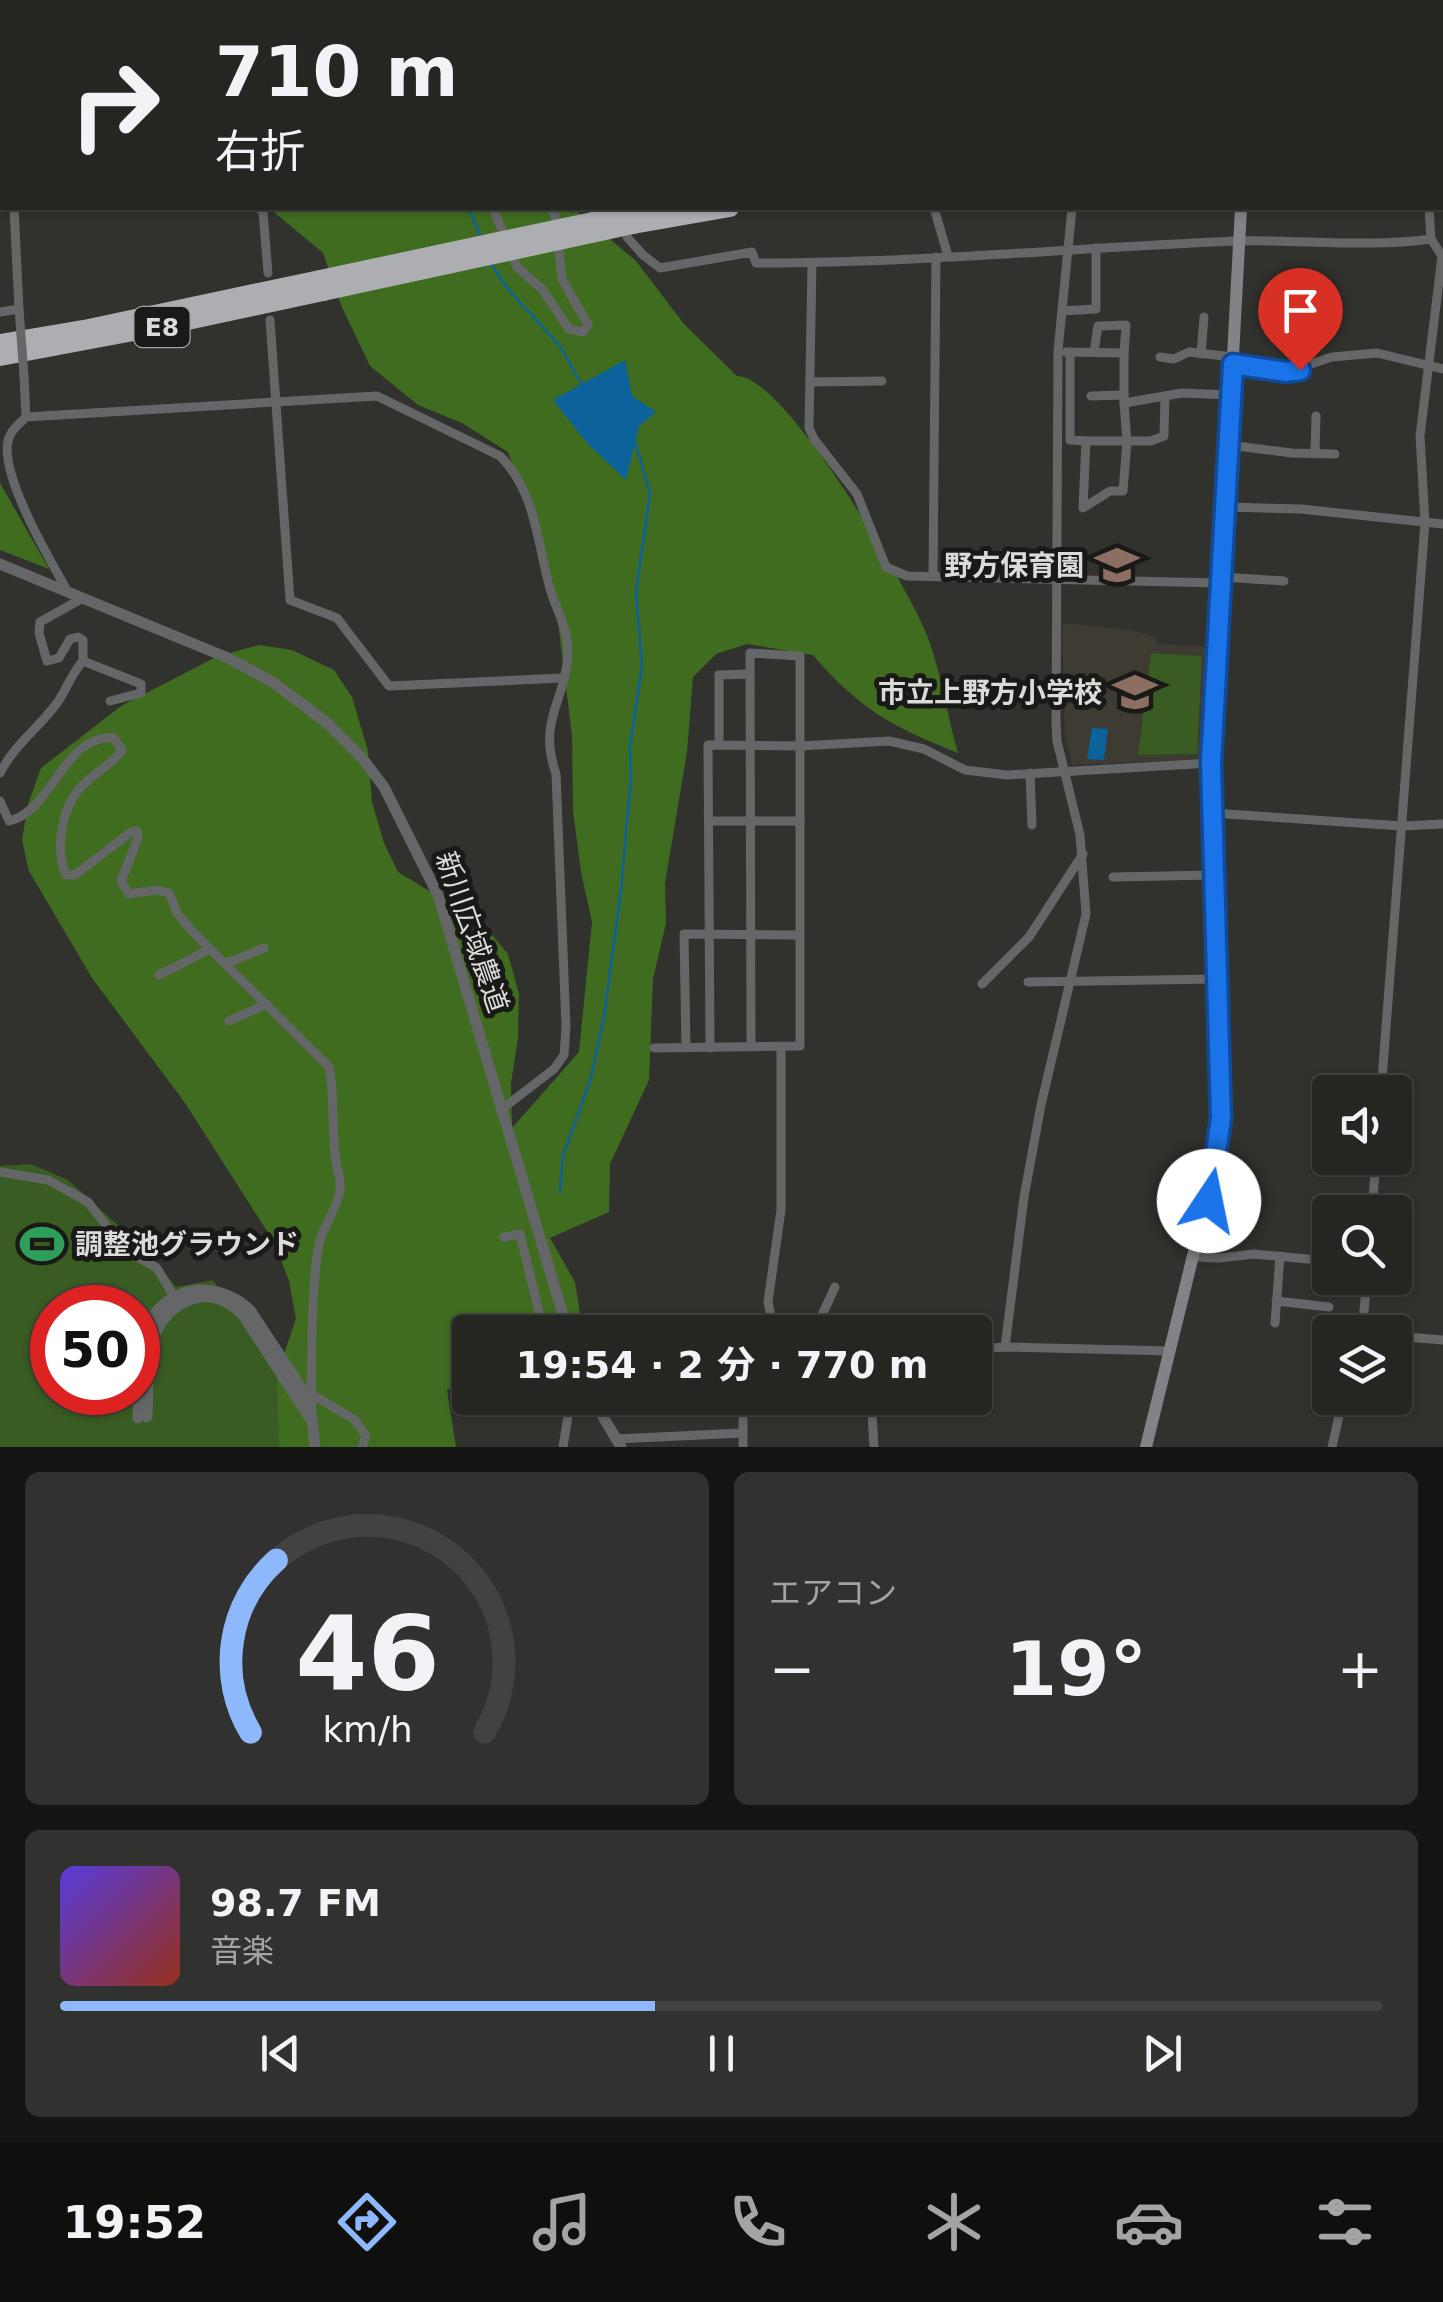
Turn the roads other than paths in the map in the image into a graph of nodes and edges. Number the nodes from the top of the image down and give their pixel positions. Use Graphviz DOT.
graph roads {
  1 [pos="14,210"];
  2 [pos="260,210"];
  3 [pos="494,210"];
  4 [pos="551,210"];
  5 [pos="654,210"];
  6 [pos="718,210"];
  7 [pos="935,210"];
  8 [pos="1072,210"];
  9 [pos="1242,210"];
  10 [pos="1428,210"];
  11 [pos="630,225"];
  12 [pos="1431,239"];
  13 [pos="1240,241"];
  14 [pos="1096,248"];
  15 [pos="1068,250"];
  16 [pos="936,256"];
  17 [pos="948,256"];
  18 [pos="812,262"];
  19 [pos="268,273"];
  20 [pos="322,285"];
  21 [pos="229,298"];
  22 [pos="19,309"];
  23 [pos="1062,311"];
  24 [pos="0,312"];
  25 [pos="1204,317"];
  26 [pos="270,320"];
  27 [pos="0,335"];
  28 [pos="0,343"];
  29 [pos="1064,351"];
  30 [pos="1094,352"];
  31 [pos="1124,353"];
  32 [pos="1201,354"];
  33 [pos="0,357"];
  34 [pos="1160,357"];
  35 [pos="1233,361"];
  36 [pos="1428,368"];
  37 [pos="1443,369"];
  38 [pos="882,381"];
  39 [pos="810,382"];
  40 [pos="1231,395"];
  41 [pos="1091,396"];
  42 [pos="1164,396"];
  43 [pos="1124,399"];
  44 [pos="276,402"];
  45 [pos="1316,416"];
  46 [pos="26,417"];
  47 [pos="1086,441"];
  48 [pos="1127,442"];
  49 [pos="1228,444"];
  50 [pos="1315,454"];
  51 [pos="1334,454"];
  52 [pos="1225,507"];
  53 [pos="1425,522"];
  54 [pos="1443,524"];
  55 [pos="0,564"];
  56 [pos="933,576"];
  57 [pos="1057,578"];
  58 [pos="1221,580"];
  59 [pos="1284,581"];
  60 [pos="68,592"];
  61 [pos="82,598"];
  62 [pos="83,661"];
  63 [pos="749,674"];
  64 [pos="562,678"];
  65 [pos="110,701"];
  66 [pos="720,744"];
  67 [pos="750,746"];
  68 [pos="800,746"];
  69 [pos="1211,763"];
  70 [pos="1065,770"];
  71 [pos="0,773"];
  72 [pos="1030,773"];
  73 [pos="0,801"];
  74 [pos="1212,813"];
  75 [pos="750,821"];
  76 [pos="800,821"];
  77 [pos="709,822"];
  78 [pos="1443,824"];
  79 [pos="1032,825"];
  80 [pos="1402,826"];
  81 [pos="1083,854"];
  82 [pos="1213,875"];
  83 [pos="1113,877"];
  84 [pos="709,935"];
  85 [pos="798,935"];
  86 [pos="750,936"];
  87 [pos="264,948"];
  88 [pos="210,949"];
  89 [pos="226,964"];
  90 [pos="159,974"];
  91 [pos="1217,978"];
  92 [pos="1028,982"];
  93 [pos="1070,983"];
  94 [pos="982,984"];
  95 [pos="266,1004"];
  96 [pos="229,1021"];
  97 [pos="751,1047"];
  98 [pos="654,1048"];
  99 [pos="686,1048"];
  100 [pos="710,1048"];
  101 [pos="781,1048"];
  102 [pos="1381,1075"];
  103 [pos="502,1108"];
  104 [pos="0,1172"];
  105 [pos="504,1237"];
  106 [pos="1280,1256"];
  107 [pos="1195,1257"];
  108 [pos="1312,1259"];
  109 [pos="835,1287"];
  110 [pos="176,1300"];
  111 [pos="1276,1301"];
  112 [pos="1329,1307"];
  113 [pos="540,1315"];
  114 [pos="563,1315"];
  115 [pos="771,1315"];
  116 [pos="822,1315"];
  117 [pos="1275,1323"];
  118 [pos="1412,1337"];
  119 [pos="1443,1340"];
  120 [pos="1005,1347"];
  121 [pos="992,1348"];
  122 [pos="1170,1351"];
  123 [pos="312,1394"];
  124 [pos="569,1415"];
  125 [pos="602,1415"];
  126 [pos="743,1415"];
  127 [pos="871,1415"];
  128 [pos="1339,1415"];
  129 [pos="142,1418"];
  130 [pos="311,1420"];
  131 [pos="743,1433"];
  132 [pos="618,1443"];
  133 [pos="315,1447"];
  134 [pos="362,1447"];
  135 [pos="564,1447"];
  136 [pos="743,1447"];
  137 [pos="874,1447"];
  138 [pos="1146,1447"];
  139 [pos="1332,1447"];
  1 -- 22 [label="street"];
  2 -- 19 [label="street"];
  3 -- 4 [label="street"];
  5 -- 11 [label="highway, E8"];
  6 -- 11 [label="highway, E8"];
  7 -- 17 [label="street"];
  8 -- 15 [label="street"];
  9 -- 13 [label="main road"];
  10 -- 12 [label="street"];
  11 -- 18 [label="street"];
  11 -- 20 [label="highway, E8, bridge"];
  12 -- 13 [label="street"];
  12 -- 36 [label="street"];
  13 -- 14 [label="street"];
  13 -- 35 [label="main road"];
  14 -- 15 [label="street"];
  14 -- 23 [label="street"];
  15 -- 17 [label="street"];
  15 -- 23 [label="street"];
  16 -- 17 [label="street"];
  16 -- 18 [label="street"];
  16 -- 56 [label="street"];
  18 -- 39 [label="street"];
  20 -- 21 [label="highway, E8"];
  20 -- 33 [label="highway, E8"];
  21 -- 27 [label="highway"];
  21 -- 28 [label="highway, E8"];
  22 -- 24 [label="street"];
  22 -- 46 [label="street, bridge"];
  23 -- 29 [label="street"];
  25 -- 32 [label="street"];
  26 -- 44 [label="street"];
  29 -- 30 [label="street"];
  29 -- 47 [label="street"];
  29 -- 57 [label="street"];
  30 -- 31 [label="street"];
  30 -- 31 [label="street"];
  31 -- 43 [label="street"];
  32 -- 34 [label="street"];
  32 -- 35 [label="street"];
  35 -- 36 [label="street"];
  35 -- 40 [label="main road"];
  36 -- 37 [label="street"];
  36 -- 53 [label="street"];
  38 -- 39 [label="street"];
  39 -- 56 [label="street"];
  40 -- 42 [label="street"];
  40 -- 49 [label="main road"];
  41 -- 43 [label="street"];
  42 -- 43 [label="street"];
  42 -- 48 [label="street"];
  43 -- 48 [label="street"];
  44 -- 46 [label="street"];
  44 -- 64 [label="street"];
  44 -- 64 [label="street"];
  45 -- 50 [label="street"];
  46 -- 60 [label="street"];
  47 -- 48 [label="street"];
  47 -- 48 [label="street"];
  49 -- 50 [label="street"];
  49 -- 52 [label="main road"];
  50 -- 51 [label="street"];
  52 -- 53 [label="street"];
  52 -- 58 [label="main road"];
  53 -- 54 [label="street"];
  53 -- 80 [label="street"];
  55 -- 60 [label="street, 新川広域農道"];
  56 -- 57 [label="street"];
  57 -- 58 [label="street"];
  57 -- 70 [label="street"];
  58 -- 59 [label="street"];
  58 -- 69 [label="main road"];
  60 -- 61 [label="street, 新川広域農道"];
  61 -- 62 [label="street"];
  61 -- 103 [label="street, 新川広域農道"];
  62 -- 65 [label="street"];
  62 -- 71 [label="street"];
  63 -- 66 [label="street"];
  63 -- 67 [label="street"];
  63 -- 68 [label="street"];
  64 -- 103 [label="street"];
  66 -- 67 [label="street"];
  66 -- 77 [label="street"];
  67 -- 68 [label="street"];
  67 -- 75 [label="street"];
  68 -- 72 [label="street"];
  68 -- 76 [label="street"];
  69 -- 70 [label="street"];
  69 -- 74 [label="main road"];
  70 -- 72 [label="street"];
  70 -- 81 [label="street"];
  72 -- 79 [label="street"];
  73 -- 88 [label="street"];
  74 -- 80 [label="street"];
  74 -- 82 [label="main road"];
  75 -- 76 [label="street"];
  75 -- 77 [label="street"];
  75 -- 86 [label="street"];
  76 -- 85 [label="street"];
  77 -- 84 [label="street"];
  78 -- 80 [label="street"];
  80 -- 102 [label="street"];
  81 -- 93 [label="street"];
  81 -- 94 [label="street"];
  82 -- 83 [label="street"];
  82 -- 91 [label="main road"];
  84 -- 86 [label="street"];
  84 -- 99 [label="street"];
  84 -- 100 [label="street"];
  85 -- 86 [label="street"];
  85 -- 101 [label="street"];
  86 -- 97 [label="street"];
  87 -- 89 [label="street"];
  88 -- 89 [label="street"];
  88 -- 90 [label="street"];
  89 -- 95 [label="street"];
  91 -- 93 [label="street"];
  91 -- 107 [label="main road"];
  92 -- 93 [label="street"];
  93 -- 120 [label="street"];
  95 -- 96 [label="street"];
  95 -- 123 [label="street"];
  97 -- 100 [label="street"];
  97 -- 101 [label="street"];
  98 -- 99 [label="street"];
  99 -- 100 [label="street"];
  101 -- 115 [label="street"];
  103 -- 114 [label="street, 新川広域農道"];
  104 -- 110 [label="street"];
  105 -- 113 [label="street"];
  106 -- 107 [label="street"];
  106 -- 108 [label="street"];
  106 -- 111 [label="street"];
  107 -- 122 [label="main road"];
  109 -- 116 [label="street"];
  110 -- 129 [label="street"];
  110 -- 130 [label="street"];
  111 -- 112 [label="street"];
  111 -- 117 [label="street"];
  118 -- 119 [label="street"];
  120 -- 121 [label="street"];
  120 -- 122 [label="street"];
  122 -- 138 [label="main road"];
  123 -- 130 [label="street"];
  123 -- 134 [label="street"];
  124 -- 135 [label="street"];
  125 -- 132 [label="street"];
  126 -- 131 [label="street"];
  127 -- 137 [label="street"];
  128 -- 139 [label="street"];
  130 -- 133 [label="street"];
  131 -- 132 [label="street"];
  131 -- 136 [label="street"];
}
